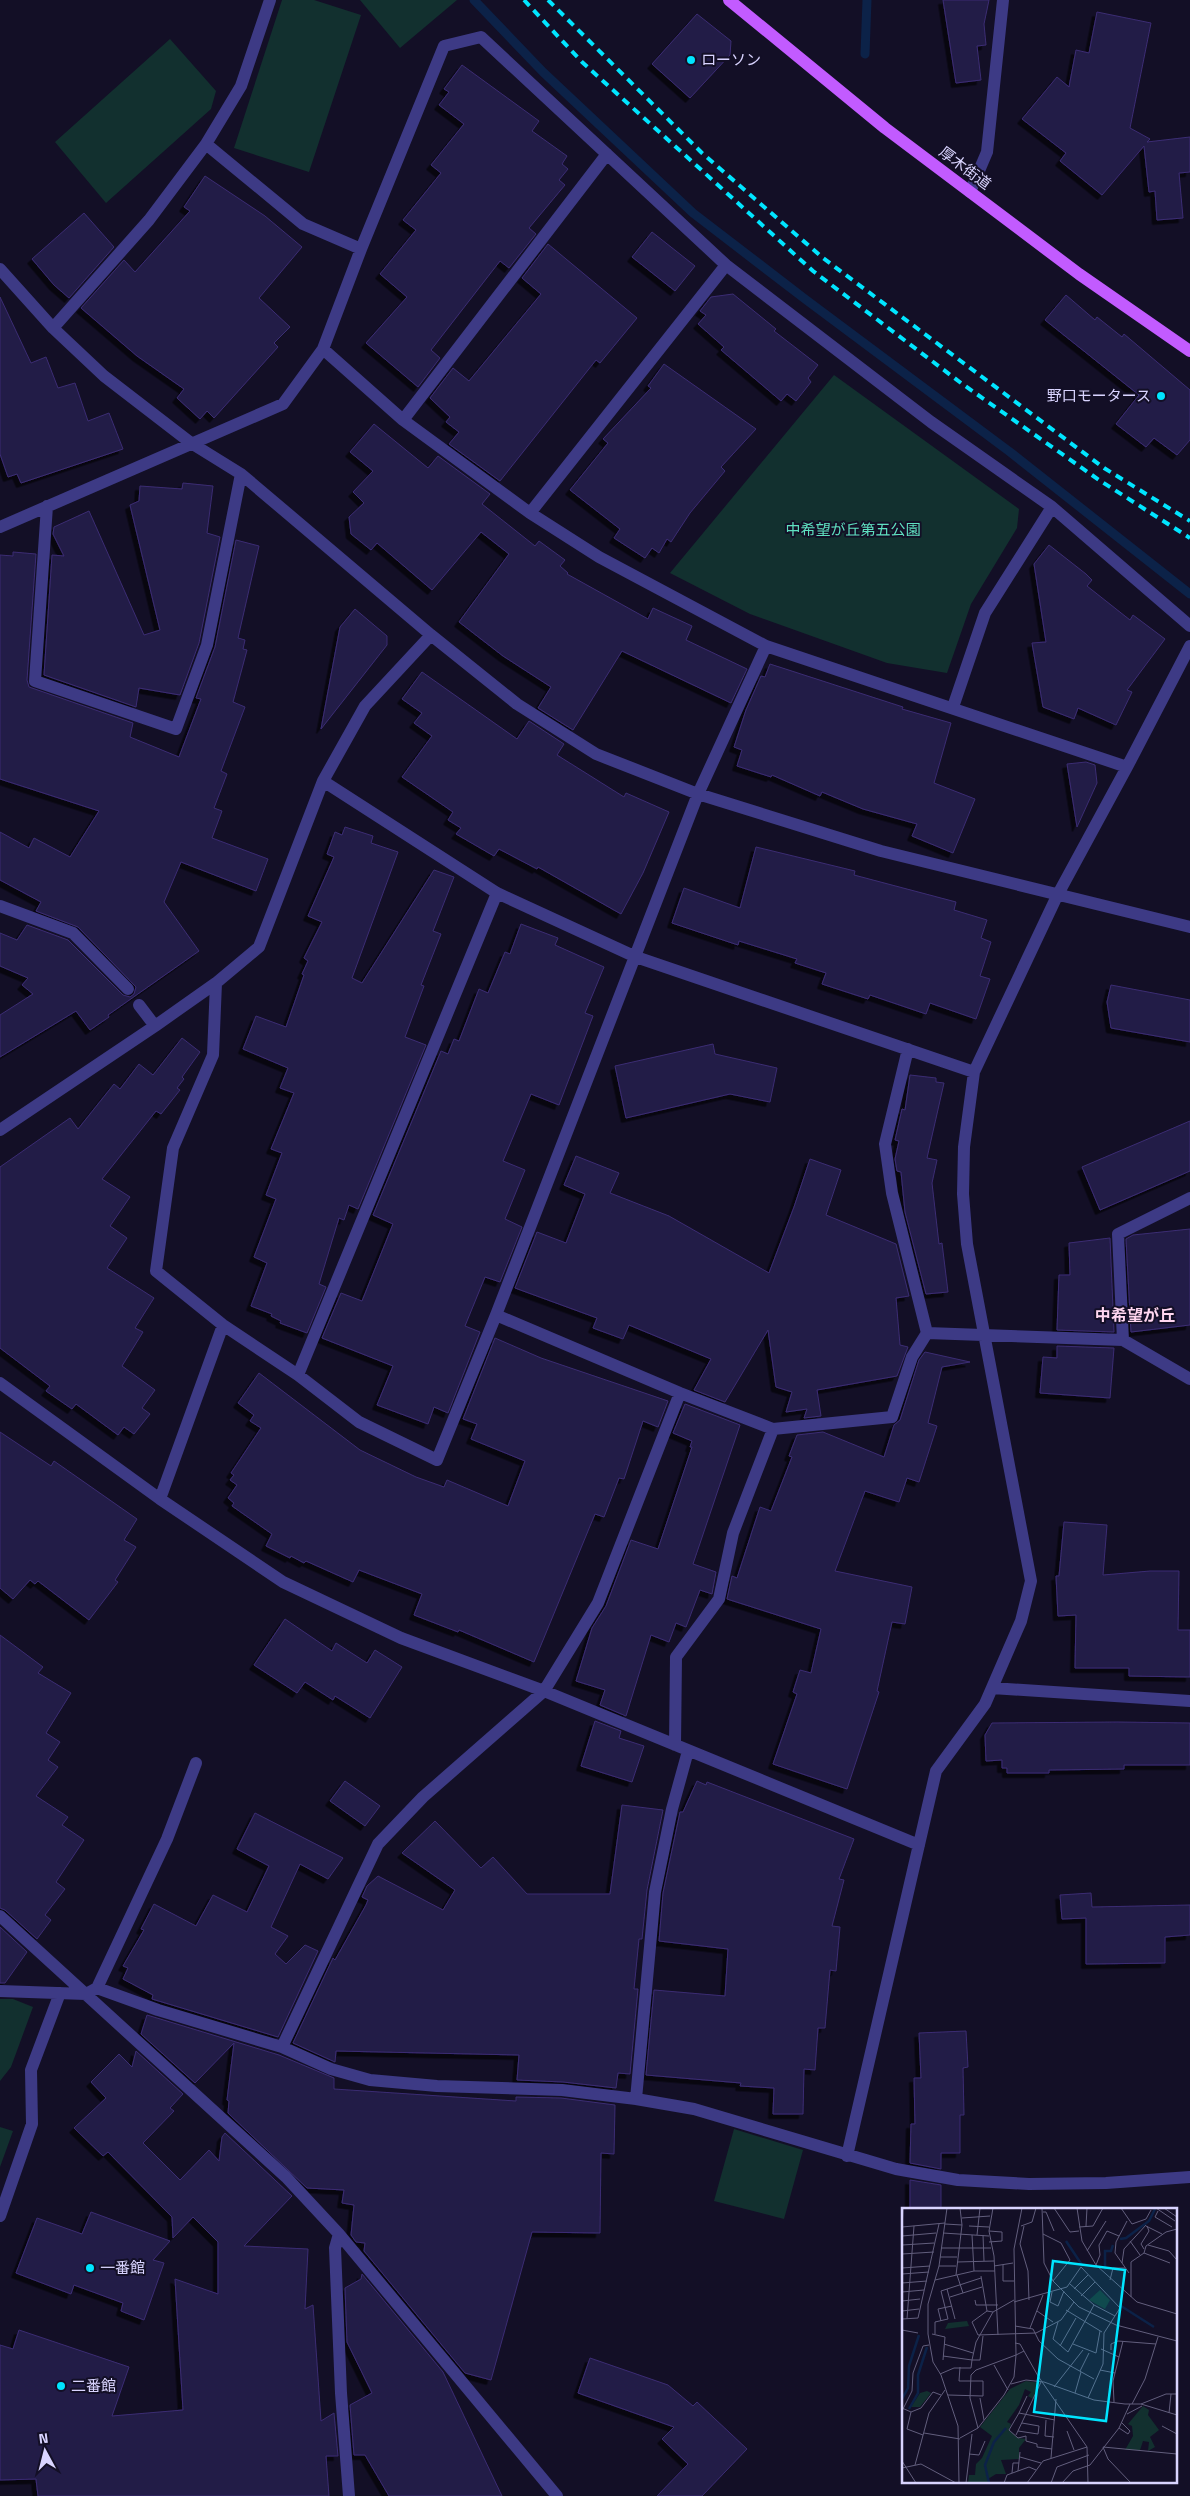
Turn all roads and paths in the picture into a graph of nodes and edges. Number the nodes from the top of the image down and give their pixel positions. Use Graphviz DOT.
graph roads {
  1 [pos="270,0"];
  2 [pos="730,0"];
  3 [pos="1003,0"];
  4 [pos="206,144"];
  5 [pos="607,154"];
  6 [pos="970,192"];
  7 [pos="361,250"];
  8 [pos="726,264"];
  9 [pos="0,269"];
  10 [pos="53,328"];
  11 [pos="324,349"];
  12 [pos="1190,351"];
  13 [pos="403,420"];
  14 [pos="191,443"];
  15 [pos="241,474"];
  16 [pos="47,506"];
  17 [pos="1052,507"];
  18 [pos="530,513"];
  19 [pos="0,527"];
  20 [pos="1190,626"];
  21 [pos="431,635"];
  22 [pos="766,646"];
  23 [pos="1190,646"];
  24 [pos="953,707"];
  25 [pos="1127,767"];
  26 [pos="323,782"];
  27 [pos="698,794"];
  28 [pos="497,893"];
  29 [pos="1057,896"];
  30 [pos="0,906"];
  31 [pos="1190,927"];
  32 [pos="636,957"];
  33 [pos="216,983"];
  34 [pos="128,989"];
  35 [pos="139,1005"];
  36 [pos="155,1026"];
  37 [pos="908,1049"];
  38 [pos="974,1072"];
  39 [pos="0,1130"];
  40 [pos="1190,1198"];
  41 [pos="496,1315"];
  42 [pos="223,1325"];
  43 [pos="927,1333"];
  44 [pos="983,1334"];
  45 [pos="1123,1340"];
  46 [pos="298,1375"];
  47 [pos="1190,1379"];
  48 [pos="0,1383"];
  49 [pos="680,1393"];
  50 [pos="773,1429"];
  51 [pos="160,1499"];
  52 [pos="992,1688"];
  53 [pos="544,1691"];
  54 [pos="1190,1701"];
  55 [pos="675,1745"];
  56 [pos="688,1751"];
  57 [pos="196,1763"];
  58 [pos="919,1845"];
  59 [pos="0,1916"];
  60 [pos="0,1991"];
  61 [pos="91,1991"];
  62 [pos="60,1993"];
  63 [pos="282,2047"];
  64 [pos="636,2098"];
  65 [pos="847,2156"];
  66 [pos="1190,2177"];
  67 [pos="0,2216"];
  68 [pos="339,2234"];
  69 [pos="349,2496"];
  70 [pos="558,2496"];
  1 -- 4 [label="street"];
  2 -- 6 [label="main road, 厚木街道"];
  3 -- 6 [label="street"];
  4 -- 7 [label="street"];
  4 -- 10 [label="street"];
  5 -- 7 [label="street"];
  5 -- 8 [label="street"];
  5 -- 13 [label="street"];
  6 -- 12 [label="main road, 厚木街道"];
  7 -- 11 [label="street"];
  8 -- 17 [label="street"];
  8 -- 18 [label="street"];
  9 -- 10 [label="street"];
  10 -- 14 [label="street"];
  11 -- 13 [label="street"];
  11 -- 14 [label="street"];
  13 -- 18 [label="street"];
  14 -- 15 [label="street"];
  14 -- 16 [label="street"];
  15 -- 16 [label="street"];
  15 -- 21 [label="street"];
  16 -- 19 [label="street"];
  17 -- 20 [label="street"];
  17 -- 24 [label="street"];
  18 -- 22 [label="street"];
  21 -- 26 [label="street"];
  21 -- 27 [label="street"];
  22 -- 24 [label="street"];
  22 -- 27 [label="street"];
  23 -- 25 [label="street"];
  24 -- 25 [label="street"];
  25 -- 29 [label="street"];
  26 -- 28 [label="street"];
  26 -- 33 [label="street"];
  27 -- 29 [label="street"];
  27 -- 32 [label="street"];
  28 -- 32 [label="street"];
  28 -- 46 [label="street"];
  29 -- 31 [label="street"];
  29 -- 38 [label="street"];
  30 -- 34 [label="street"];
  32 -- 37 [label="street"];
  32 -- 41 [label="street"];
  33 -- 36 [label="street"];
  33 -- 42 [label="street"];
  35 -- 36 [label="street"];
  36 -- 39 [label="street"];
  37 -- 38 [label="street"];
  37 -- 43 [label="street"];
  38 -- 44 [label="street"];
  40 -- 45 [label="street"];
  41 -- 46 [label="street"];
  41 -- 49 [label="street"];
  42 -- 46 [label="street"];
  42 -- 51 [label="street"];
  43 -- 44 [label="street"];
  43 -- 50 [label="street"];
  44 -- 45 [label="street"];
  44 -- 52 [label="street"];
  45 -- 47 [label="street"];
  48 -- 51 [label="street"];
  49 -- 50 [label="street"];
  49 -- 53 [label="street"];
  50 -- 55 [label="street"];
  51 -- 53 [label="street"];
  52 -- 54 [label="street"];
  52 -- 58 [label="street"];
  53 -- 55 [label="street"];
  53 -- 63 [label="street"];
  55 -- 56 [label="street"];
  56 -- 58 [label="street"];
  56 -- 64 [label="street"];
  57 -- 61 [label="street"];
  58 -- 65 [label="street"];
  59 -- 61 [label="street"];
  60 -- 62 [label="street"];
  61 -- 62 [label="street"];
  61 -- 63 [label="street"];
  61 -- 68 [label="street"];
  62 -- 67 [label="street"];
  63 -- 64 [label="street"];
  64 -- 65 [label="street"];
  65 -- 66 [label="street"];
  68 -- 69 [label="street"];
  68 -- 70 [label="street"];
}
